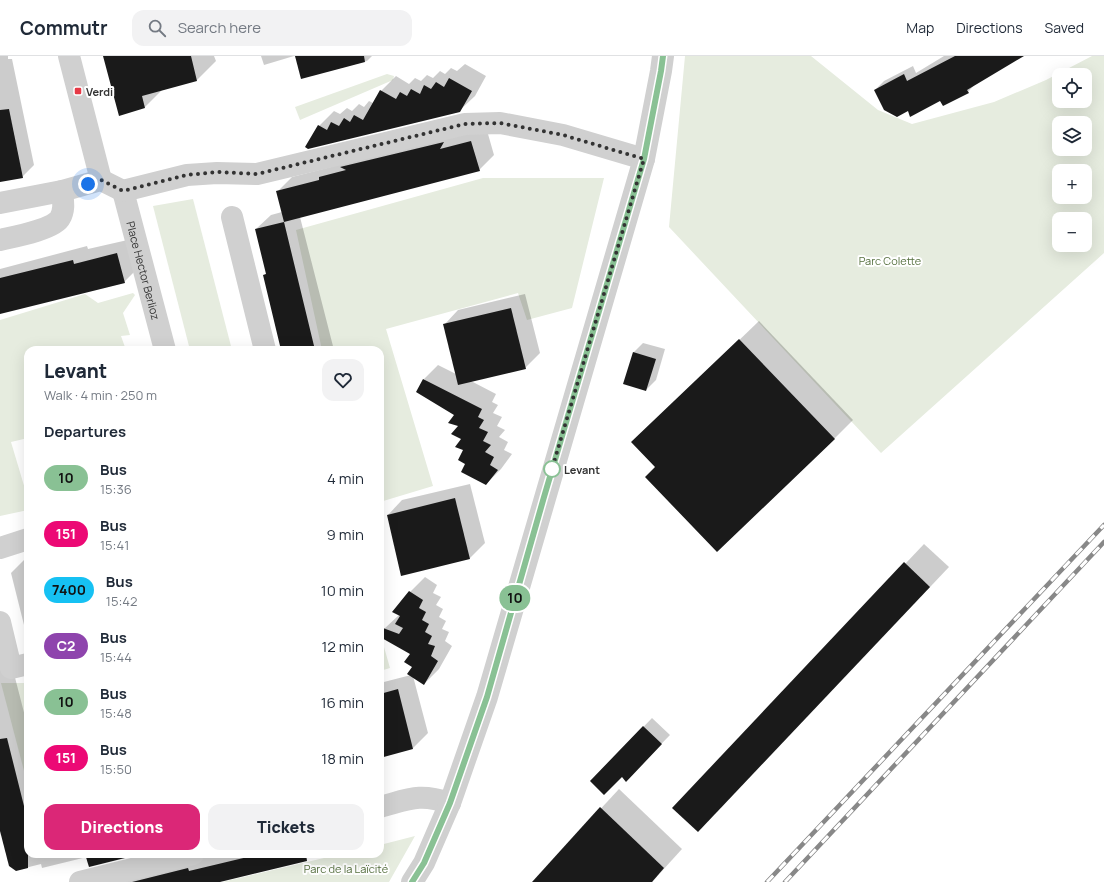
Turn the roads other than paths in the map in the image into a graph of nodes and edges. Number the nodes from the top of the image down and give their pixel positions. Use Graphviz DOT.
graph roads {
  1 [pos="69,56"];
  2 [pos="663,56"];
  3 [pos="644,159"];
  4 [pos="101,180"];
  5 [pos="62,191"];
  6 [pos="123,191"];
  7 [pos="0,203"];
  8 [pos="232,217"];
  9 [pos="0,240"];
  10 [pos="165,346"];
  11 [pos="264,346"];
  12 [pos="24,540"];
  13 [pos="0,548"];
  14 [pos="0,622"];
  15 [pos="24,665"];
  16 [pos="450,803"];
  17 [pos="384,806"];
  18 [pos="177,858"];
  19 [pos="80,882"];
  20 [pos="412,882"];
  1 -- 4 [label="street"];
  2 -- 3 [label="street"];
  3 -- 6 [label="street"];
  3 -- 16 [label="street"];
  4 -- 5 [label="street"];
  4 -- 6 [label="street"];
  5 -- 7 [label="street"];
  5 -- 9 [label="street"];
  6 -- 10 [label="street, Place Hector Berlioz"];
  8 -- 11 [label="street"];
  12 -- 13 [label="street"];
  14 -- 15 [label="street"];
  16 -- 17 [label="street"];
  16 -- 20 [label="street"];
  18 -- 19 [label="street"];
}
